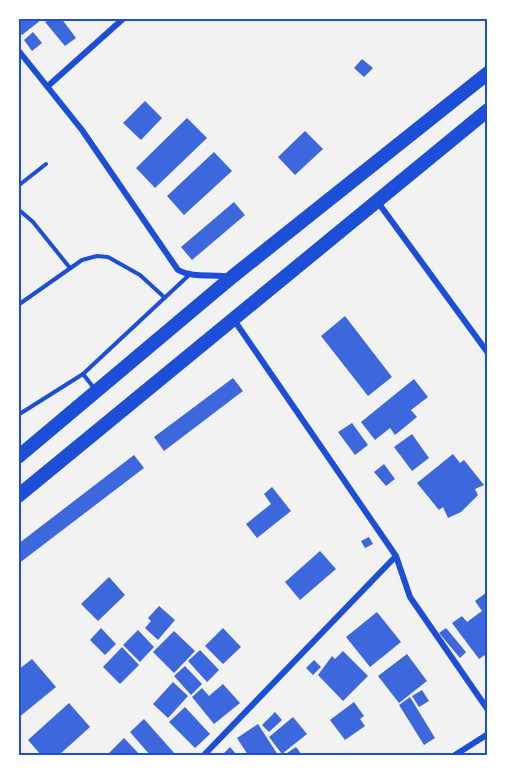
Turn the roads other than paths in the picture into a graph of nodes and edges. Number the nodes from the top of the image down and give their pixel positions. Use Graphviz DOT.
graph roads {
  1 [pos="124,18"];
  2 [pos="18,50"];
  3 [pos="488,73"];
  4 [pos="48,86"];
  5 [pos="488,110"];
  6 [pos="46,164"];
  7 [pos="18,186"];
  8 [pos="376,200"];
  9 [pos="18,209"];
  10 [pos="70,268"];
  11 [pos="188,276"];
  12 [pos="232,277"];
  13 [pos="164,297"];
  14 [pos="18,305"];
  15 [pos="233,319"];
  16 [pos="488,353"];
  17 [pos="83,374"];
  18 [pos="97,391"];
  19 [pos="18,415"];
  20 [pos="18,457"];
  21 [pos="18,496"];
  22 [pos="396,556"];
  23 [pos="488,710"];
  24 [pos="488,734"];
  25 [pos="204,755"];
  26 [pos="455,755"];
  1 -- 4 [label="street"];
  2 -- 4 [label="street"];
  3 -- 12 [label="main road"];
  4 -- 11 [label="street"];
  5 -- 8 [label="main road"];
  6 -- 7 [label="lane"];
  8 -- 15 [label="main road"];
  8 -- 16 [label="street"];
  9 -- 10 [label="lane"];
  10 -- 13 [label="lane"];
  10 -- 14 [label="lane"];
  11 -- 12 [label="street"];
  11 -- 13 [label="lane"];
  12 -- 18 [label="main road"];
  13 -- 17 [label="lane"];
  15 -- 21 [label="main road"];
  15 -- 22 [label="street"];
  17 -- 18 [label="lane"];
  17 -- 19 [label="lane"];
  18 -- 20 [label="main road"];
  22 -- 23 [label="street"];
  22 -- 25 [label="street"];
  24 -- 26 [label="street"];
}
